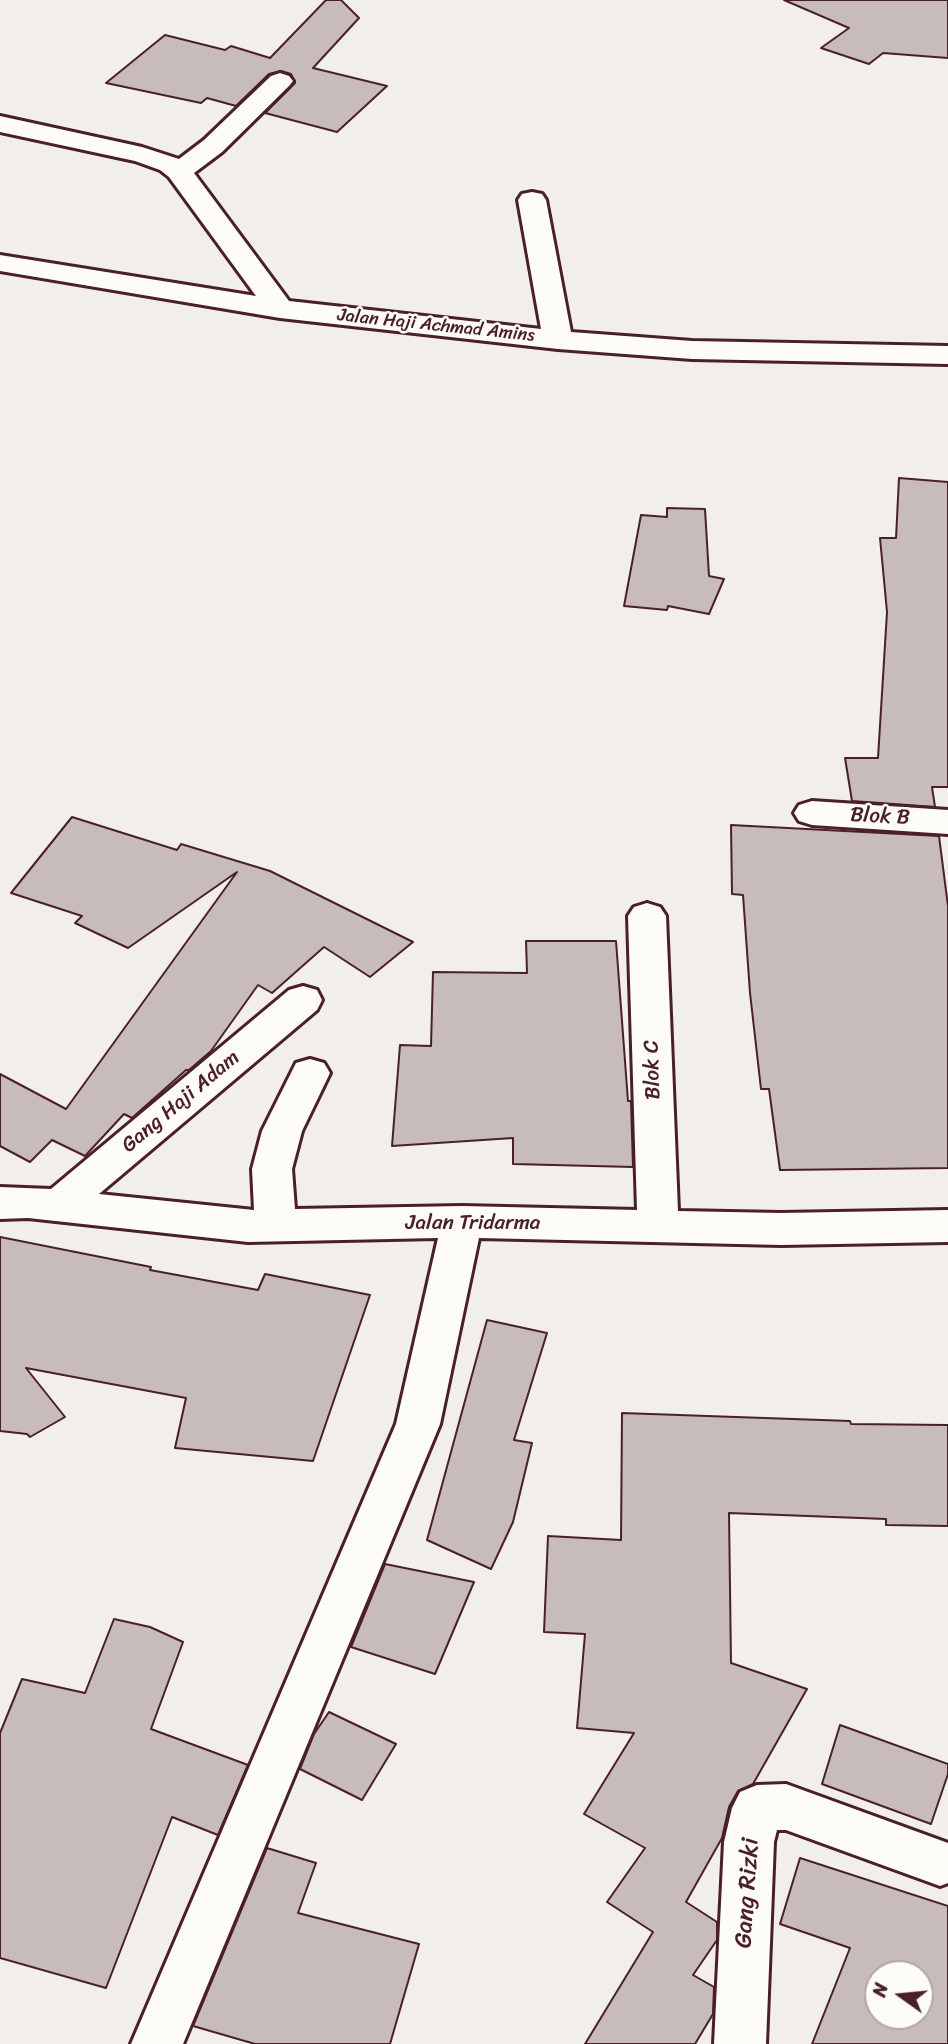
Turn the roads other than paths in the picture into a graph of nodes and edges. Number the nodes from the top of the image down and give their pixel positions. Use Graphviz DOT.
graph roads {
  1 [pos="280,81"];
  2 [pos="0,124"];
  3 [pos="179,171"];
  4 [pos="532,200"];
  5 [pos="0,263"];
  6 [pos="280,309"];
  7 [pos="558,340"];
  8 [pos="948,355"];
  9 [pos="812,813"];
  10 [pos="948,822"];
  11 [pos="647,916"];
  12 [pos="303,1000"];
  13 [pos="310,1073"];
  14 [pos="0,1203"];
  15 [pos="59,1205"];
  16 [pos="462,1222"];
  17 [pos="659,1225"];
  18 [pos="275,1226"];
  19 [pos="948,1226"];
  20 [pos="940,1863"];
  21 [pos="158,2044"];
  22 [pos="740,2044"];
  1 -- 3 [label="street"];
  2 -- 3 [label="street"];
  3 -- 6 [label="street"];
  4 -- 7 [label="street"];
  5 -- 6 [label="street, Jalan Haji Achmad Amins"];
  6 -- 7 [label="street, Jalan Haji Achmad Amins"];
  7 -- 8 [label="street, Jalan Haji Achmad Amins"];
  9 -- 10 [label="street, Blok B"];
  11 -- 17 [label="street, Blok C"];
  12 -- 15 [label="street, Gang Haji Adam"];
  13 -- 18 [label="street"];
  14 -- 15 [label="street, Jalan Tridarma"];
  15 -- 18 [label="street, Jalan Tridarma"];
  16 -- 17 [label="street, Jalan Tridarma"];
  16 -- 18 [label="street, Jalan Tridarma"];
  16 -- 21 [label="street"];
  17 -- 19 [label="street, Jalan Tridarma"];
  20 -- 22 [label="street, Gang Rizki"];
}
